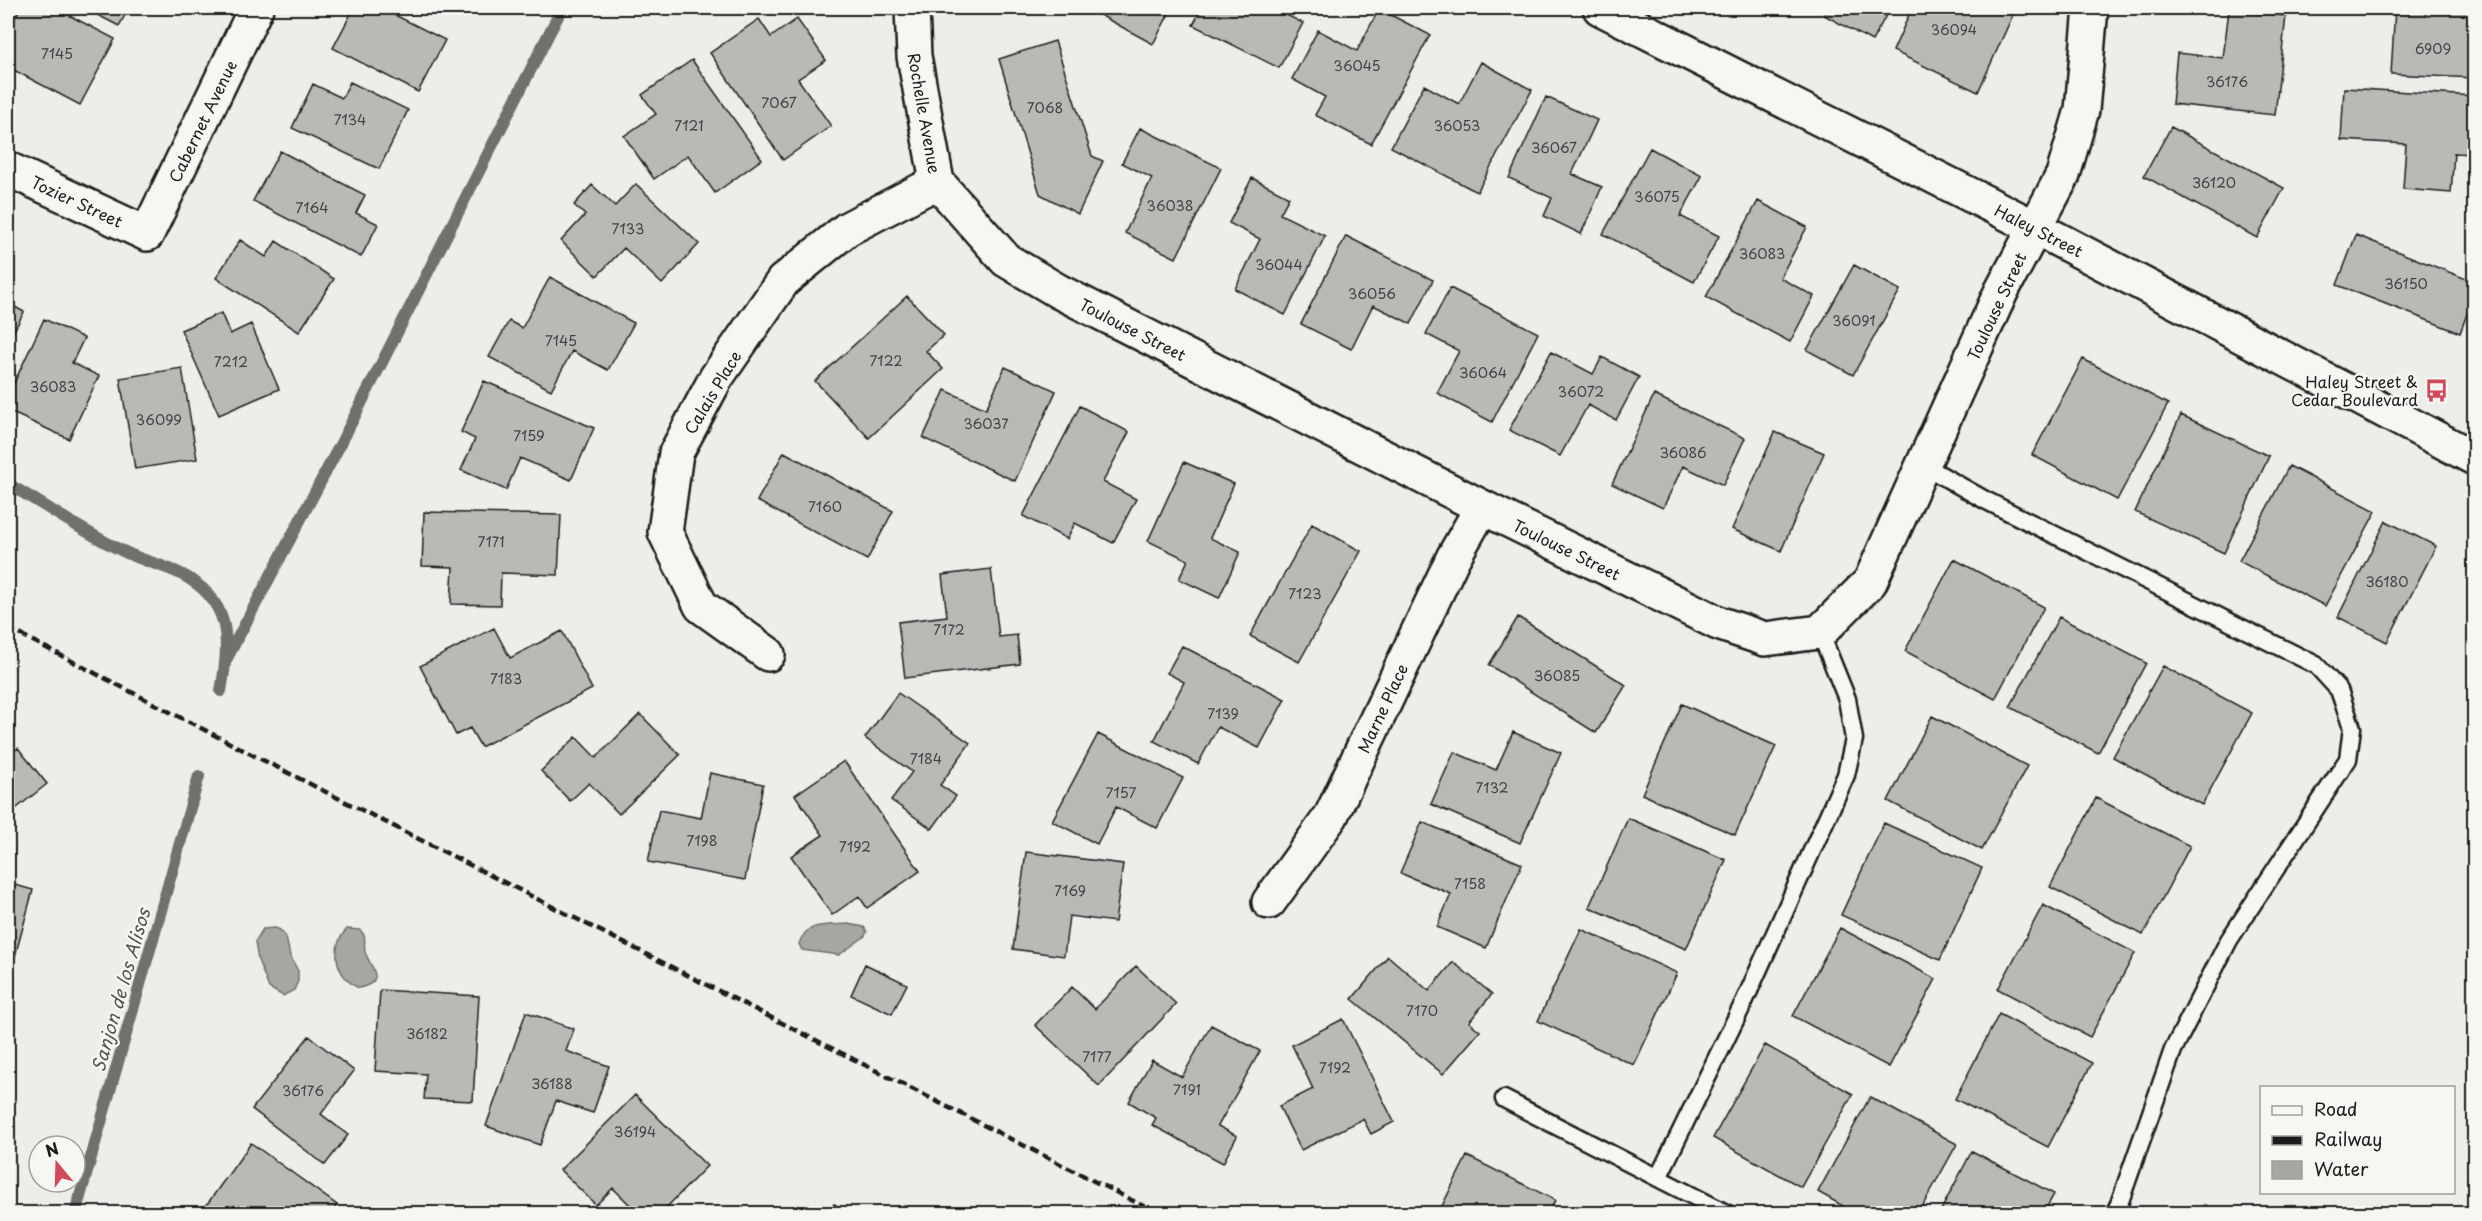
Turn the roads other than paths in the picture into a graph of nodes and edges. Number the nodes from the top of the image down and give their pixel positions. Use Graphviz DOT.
graph roads {
  1 [pos="256,8"];
  2 [pos="912,8"];
  3 [pos="1600,8"];
  4 [pos="2091,8"];
  5 [pos="8,169"];
  6 [pos="937,182"];
  7 [pos="2034,227"];
  8 [pos="147,234"];
  9 [pos="2475,458"];
  10 [pos="1923,465"];
  11 [pos="1482,507"];
  12 [pos="1820,632"];
  13 [pos="768,654"];
  14 [pos="1269,902"];
  15 [pos="1504,1099"];
  16 [pos="1658,1178"];
  17 [pos="1728,1214"];
  18 [pos="2114,1214"];
  1 -- 8 [label="street, Cabernet Avenue"];
  2 -- 6 [label="street, Rochelle Avenue"];
  3 -- 7 [label="street, Haley Street"];
  4 -- 7 [label="street, Toulouse Street"];
  5 -- 8 [label="street, Tozier Street"];
  6 -- 11 [label="street, Toulouse Street"];
  6 -- 13 [label="street, Calais Place"];
  7 -- 9 [label="street, Haley Street"];
  7 -- 10 [label="street, Toulouse Street"];
  10 -- 12 [label="street, Toulouse Street"];
  10 -- 18 [label="lane"];
  11 -- 12 [label="street, Toulouse Street"];
  11 -- 14 [label="street, Marne Place"];
  12 -- 16 [label="lane"];
  15 -- 16 [label="lane"];
  16 -- 17 [label="lane"];
}
